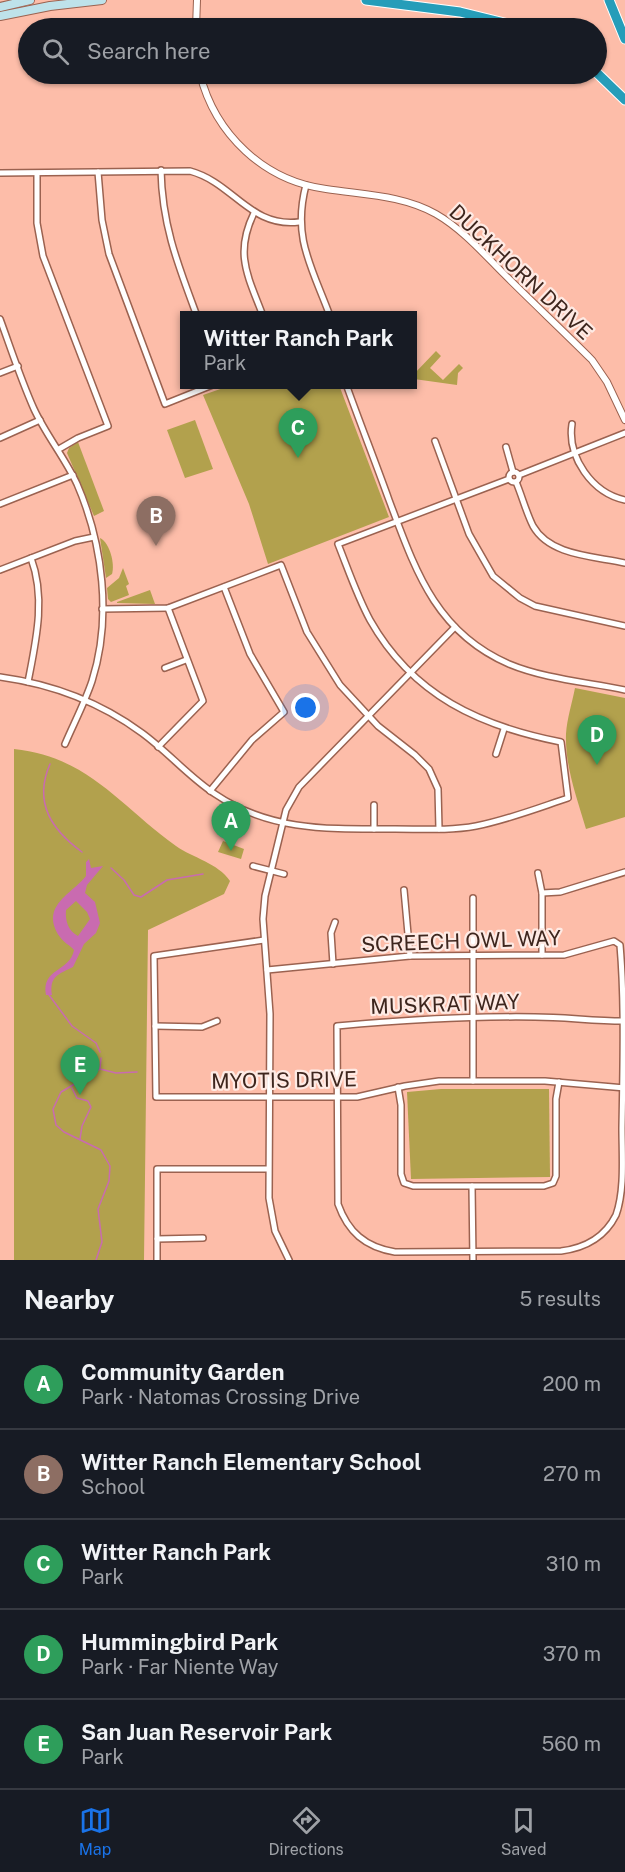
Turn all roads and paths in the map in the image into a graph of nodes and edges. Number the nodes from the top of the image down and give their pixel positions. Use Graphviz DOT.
graph roads {
  1 [pos="30,0"];
  2 [pos="102,0"];
  3 [pos="197,0"];
  4 [pos="366,0"];
  5 [pos="609,0"];
  6 [pos="0,7"];
  7 [pos="0,16"];
  8 [pos="196,18"];
  9 [pos="484,18"];
  10 [pos="625,39"];
  11 [pos="607,82"];
  12 [pos="204,84"];
  13 [pos="625,100"];
  14 [pos="161,170"];
  15 [pos="98,172"];
  16 [pos="0,173"];
  17 [pos="37,174"];
  18 [pos="306,185"];
  19 [pos="254,213"];
  20 [pos="299,222"];
  21 [pos="196,311"];
  22 [pos="261,311"];
  23 [pos="329,311"];
  24 [pos="0,319"];
  25 [pos="18,366"];
  26 [pos="0,373"];
  27 [pos="202,389"];
  28 [pos="348,389"];
  29 [pos="40,420"];
  30 [pos="625,420"];
  31 [pos="572,424"];
  32 [pos="625,434"];
  33 [pos="0,438"];
  34 [pos="435,441"];
  35 [pos="506,447"];
  36 [pos="59,449"];
  37 [pos="577,453"];
  38 [pos="513,472"];
  39 [pos="73,475"];
  40 [pos="519,475"];
  41 [pos="510,479"];
  42 [pos="516,482"];
  43 [pos="456,499"];
  44 [pos="625,500"];
  45 [pos="0,504"];
  46 [pos="398,521"];
  47 [pos="94,537"];
  48 [pos="31,558"];
  49 [pos="625,562"];
  50 [pos="0,570"];
  51 [pos="224,587"];
  52 [pos="168,608"];
  53 [pos="102,609"];
  54 [pos="625,626"];
  55 [pos="455,627"];
  56 [pos="186,660"];
  57 [pos="165,668"];
  58 [pos="411,672"];
  59 [pos="0,677"];
  60 [pos="28,682"];
  61 [pos="625,690"];
  62 [pos="84,700"];
  63 [pos="368,716"];
  64 [pos="504,729"];
  65 [pos="65,744"];
  66 [pos="158,747"];
  67 [pos="496,754"];
  68 [pos="210,791"];
  69 [pos="374,805"];
  70 [pos="282,824"];
  71 [pos="374,829"];
  72 [pos="439,829"];
  73 [pos="254,866"];
  74 [pos="271,871"];
  75 [pos="625,872"];
  76 [pos="538,873"];
  77 [pos="284,874"];
  78 [pos="404,890"];
  79 [pos="542,893"];
  80 [pos="473,898"];
  81 [pos="335,922"];
  82 [pos="264,940"];
  83 [pos="472,955"];
  84 [pos="542,955"];
  85 [pos="410,957"];
  86 [pos="333,964"];
  87 [pos="267,970"];
  88 [pos="473,1017"];
  89 [pos="217,1021"];
  90 [pos="624,1021"];
  91 [pos="155,1026"];
  92 [pos="473,1081"];
  93 [pos="559,1082"];
  94 [pos="398,1087"];
  95 [pos="624,1088"];
  96 [pos="270,1098"];
  97 [pos="337,1098"];
  98 [pos="268,1169"];
  99 [pos="472,1186"];
  100 [pos="203,1238"];
  101 [pos="157,1239"];
  102 [pos="473,1252"];
  103 [pos="157,1260"];
  104 [pos="289,1260"];
  105 [pos="473,1260"];
  1 -- 6 [label="main road"];
  2 -- 7 [label="main road"];
  3 -- 8 [label="street"];
  4 -- 9 [label="highway"];
  5 -- 10 [label="highway"];
  11 -- 13 [label="highway"];
  12 -- 18 [label="street, DUCKHORN DRIVE"];
  14 -- 15 [label="street"];
  14 -- 19 [label="street"];
  14 -- 21 [label="street"];
  15 -- 17 [label="street"];
  15 -- 27 [label="street"];
  16 -- 17 [label="street"];
  17 -- 36 [label="street"];
  18 -- 20 [label="street"];
  18 -- 30 [label="street, DUCKHORN DRIVE"];
  19 -- 20 [label="street"];
  19 -- 22 [label="street"];
  20 -- 23 [label="street"];
  24 -- 25 [label="street"];
  25 -- 26 [label="street"];
  25 -- 29 [label="street"];
  28 -- 46 [label="street"];
  29 -- 33 [label="street"];
  29 -- 36 [label="street"];
  31 -- 37 [label="street"];
  32 -- 37 [label="street"];
  34 -- 43 [label="street"];
  35 -- 38 [label="street"];
  36 -- 39 [label="street"];
  37 -- 40 [label="street"];
  37 -- 44 [label="street"];
  38 -- 40 [label="street"];
  38 -- 41 [label="street"];
  39 -- 45 [label="street"];
  39 -- 47 [label="street"];
  40 -- 42 [label="street"];
  41 -- 42 [label="street"];
  41 -- 43 [label="street"];
  42 -- 49 [label="street"];
  43 -- 46 [label="street"];
  43 -- 54 [label="street"];
  46 -- 55 [label="street"];
  46 -- 58 [label="street"];
  47 -- 48 [label="street"];
  47 -- 53 [label="street"];
  48 -- 50 [label="street"];
  48 -- 60 [label="street"];
  51 -- 52 [label="street"];
  51 -- 63 [label="street"];
  51 -- 68 [label="street"];
  52 -- 53 [label="street"];
  52 -- 56 [label="street"];
  53 -- 62 [label="street"];
  55 -- 58 [label="street"];
  55 -- 61 [label="street"];
  56 -- 57 [label="street"];
  56 -- 66 [label="street"];
  58 -- 63 [label="street"];
  58 -- 64 [label="street"];
  59 -- 60 [label="street"];
  60 -- 62 [label="street"];
  62 -- 65 [label="street"];
  62 -- 66 [label="street"];
  63 -- 70 [label="street"];
  63 -- 72 [label="street"];
  64 -- 67 [label="street"];
  64 -- 72 [label="street"];
  66 -- 68 [label="street"];
  68 -- 70 [label="street"];
  69 -- 71 [label="street"];
  70 -- 71 [label="street"];
  70 -- 74 [label="street"];
  71 -- 72 [label="street"];
  73 -- 74 [label="street"];
  74 -- 77 [label="street"];
  74 -- 82 [label="street"];
  75 -- 79 [label="street"];
  76 -- 79 [label="street"];
  78 -- 85 [label="street"];
  79 -- 84 [label="street"];
  80 -- 83 [label="street"];
  81 -- 86 [label="street"];
  82 -- 87 [label="street"];
  82 -- 91 [label="street"];
  83 -- 84 [label="street, SCREECH OWL WAY"];
  83 -- 85 [label="street, SCREECH OWL WAY"];
  83 -- 88 [label="street"];
  84 -- 90 [label="street, SCREECH OWL WAY"];
  85 -- 86 [label="street, SCREECH OWL WAY"];
  86 -- 87 [label="street, SCREECH OWL WAY"];
  87 -- 96 [label="street"];
  88 -- 90 [label="street, MUSKRAT WAY"];
  88 -- 92 [label="street"];
  88 -- 97 [label="street, MUSKRAT WAY"];
  89 -- 91 [label="street"];
  90 -- 95 [label="street, SCREECH OWL WAY"];
  91 -- 96 [label="street, MYOTIS DRIVE"];
  92 -- 93 [label="street, MYOTIS DRIVE"];
  92 -- 94 [label="street, MYOTIS DRIVE"];
  93 -- 95 [label="street, MYOTIS DRIVE"];
  93 -- 99 [label="street"];
  94 -- 97 [label="street, MYOTIS DRIVE"];
  94 -- 99 [label="street"];
  95 -- 102 [label="street, SCREECH OWL WAY"];
  96 -- 97 [label="street, MYOTIS DRIVE"];
  96 -- 98 [label="street"];
  97 -- 102 [label="street, SCREECH OWL WAY"];
  98 -- 101 [label="street"];
  98 -- 104 [label="street"];
  99 -- 102 [label="street"];
  100 -- 101 [label="street"];
  101 -- 103 [label="street"];
  102 -- 105 [label="street"];
}
